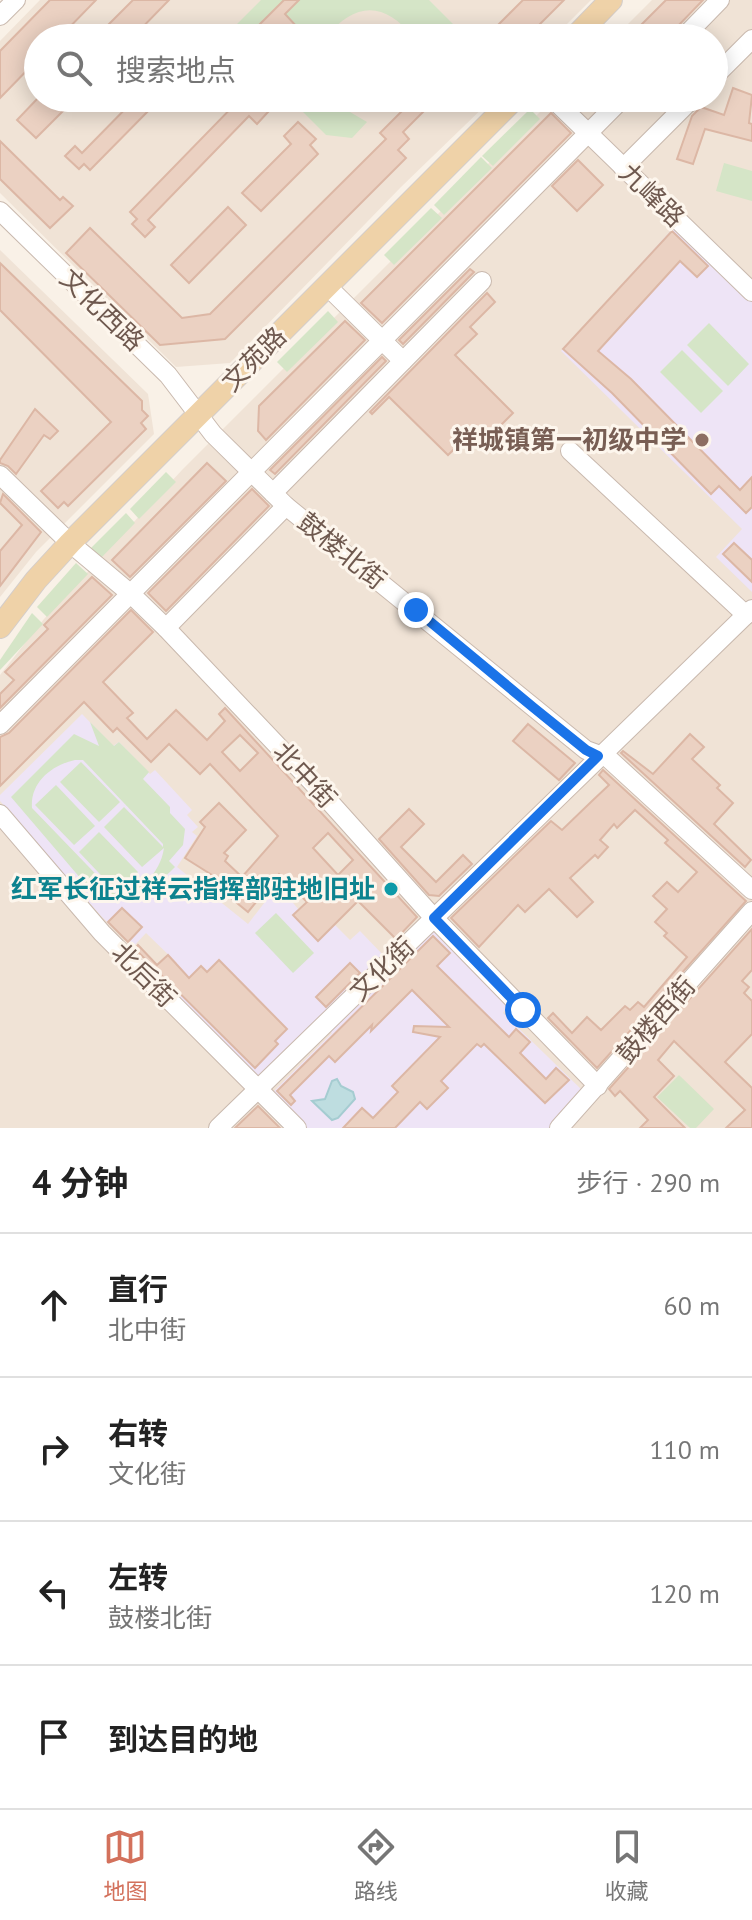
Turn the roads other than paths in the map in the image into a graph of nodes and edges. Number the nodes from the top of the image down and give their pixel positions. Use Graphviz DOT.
graph roads {
  1 [pos="16,0"];
  2 [pos="611,0"];
  3 [pos="720,0"];
  4 [pos="0,16"];
  5 [pos="588,24"];
  6 [pos="697,24"];
  7 [pos="752,39"];
  8 [pos="728,63"];
  9 [pos="501,112"];
  10 [pos="566,112"];
  11 [pos="609,112"];
  12 [pos="679,112"];
  13 [pos="588,133"];
  14 [pos="623,168"];
  15 [pos="0,211"];
  16 [pos="482,281"];
  17 [pos="327,286"];
  18 [pos="752,292"];
  19 [pos="382,341"];
  20 [pos="403,361"];
  21 [pos="198,415"];
  22 [pos="570,451"];
  23 [pos="251,472"];
  24 [pos="0,475"];
  25 [pos="279,499"];
  26 [pos="70,543"];
  27 [pos="131,594"];
  28 [pos="749,612"];
  29 [pos="0,627"];
  30 [pos="166,628"];
  31 [pos="0,725"];
  32 [pos="603,757"];
  33 [pos="0,814"];
  34 [pos="752,890"];
  35 [pos="752,911"];
  36 [pos="434,918"];
  37 [pos="600,1085"];
  38 [pos="258,1089"];
  39 [pos="218,1128"];
  40 [pos="297,1128"];
  41 [pos="559,1128"];
  1 -- 4 [label="street"];
  2 -- 5 [label="main road"];
  3 -- 6 [label="street"];
  7 -- 8 [label="street"];
  9 -- 17 [label="main road, 文苑路"];
  10 -- 13 [label="street, 九峰路"];
  11 -- 13 [label="street"];
  12 -- 14 [label="street"];
  13 -- 14 [label="street, 九峰路"];
  13 -- 19 [label="street"];
  14 -- 18 [label="street, 九峰路"];
  15 -- 21 [label="street, 文化西路"];
  16 -- 20 [label="street"];
  17 -- 19 [label="street"];
  17 -- 21 [label="main road, 文苑路"];
  19 -- 20 [label="street"];
  19 -- 23 [label="street"];
  20 -- 25 [label="street"];
  21 -- 23 [label="street, 鼓楼北街"];
  21 -- 26 [label="main road, 文苑路"];
  22 -- 28 [label="street"];
  23 -- 25 [label="street, 鼓楼北街"];
  23 -- 27 [label="street"];
  24 -- 26 [label="street, 北中街"];
  25 -- 30 [label="street"];
  25 -- 32 [label="street, 鼓楼北街"];
  26 -- 27 [label="street, 北中街"];
  26 -- 29 [label="main road, 文苑路"];
  27 -- 30 [label="street, 北中街"];
  27 -- 31 [label="street"];
  28 -- 32 [label="street, 文化街"];
  30 -- 36 [label="street, 北中街"];
  32 -- 34 [label="street, 鼓楼北街"];
  32 -- 36 [label="street, 文化街"];
  33 -- 38 [label="street, 北后街"];
  35 -- 37 [label="street, 鼓楼西街"];
  36 -- 37 [label="street, 北中街"];
  36 -- 38 [label="street, 文化街"];
  37 -- 41 [label="street, 鼓楼西街"];
  38 -- 39 [label="street, 文化街"];
  38 -- 40 [label="street, 北后街"];
}
